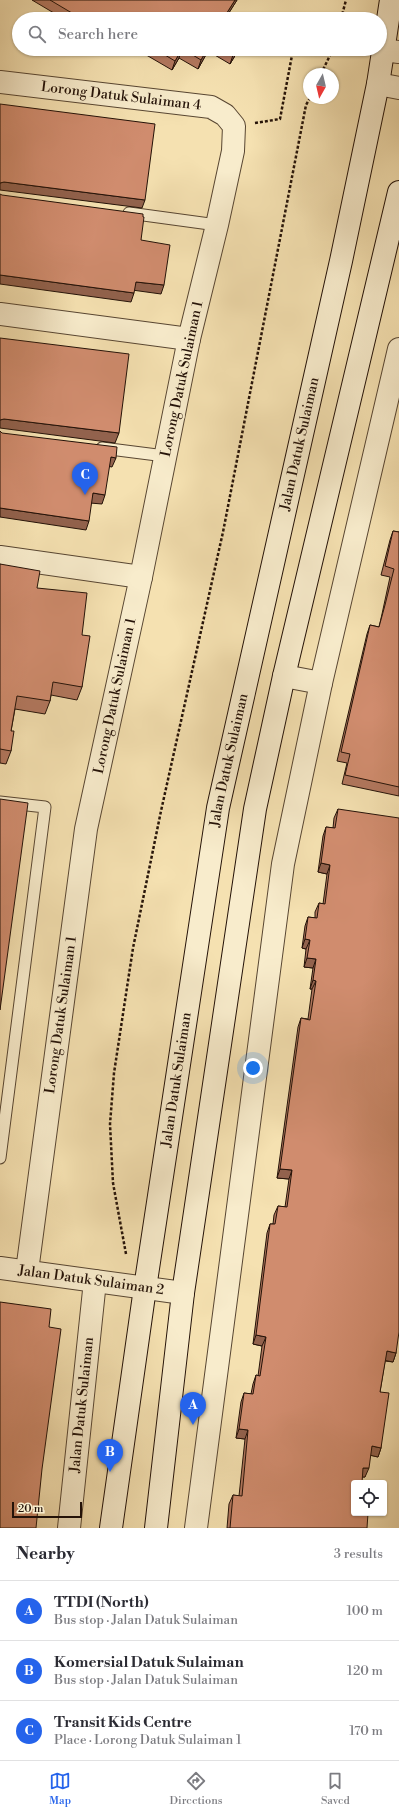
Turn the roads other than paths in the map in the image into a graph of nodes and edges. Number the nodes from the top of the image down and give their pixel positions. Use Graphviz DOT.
graph roads {
  1 [pos="391,0"];
  2 [pos="392,51"];
  3 [pos="0,82"];
  4 [pos="389,86"];
  5 [pos="234,126"];
  6 [pos="399,192"];
  7 [pos="116,212"];
  8 [pos="217,225"];
  9 [pos="0,314"];
  10 [pos="189,339"];
  11 [pos="399,349"];
  12 [pos="94,447"];
  13 [pos="165,456"];
  14 [pos="0,557"];
  15 [pos="141,577"];
  16 [pos="284,676"];
  17 [pos="321,683"];
  18 [pos="0,802"];
  19 [pos="0,1158"];
  20 [pos="0,1268"];
  21 [pos="27,1271"];
  22 [pos="95,1281"];
  23 [pos="137,1287"];
  24 [pos="183,1293"];
  25 [pos="70,1528"];
  26 [pos="111,1528"];
  27 [pos="156,1528"];
  28 [pos="196,1528"];
  1 -- 2 [label="street, Jalan Datuk Sulaiman"];
  2 -- 4 [label="street, Jalan Datuk Sulaiman"];
  3 -- 5 [label="street, Lorong Datuk Sulaiman 4"];
  4 -- 23 [label="street, Jalan Datuk Sulaiman"];
  5 -- 8 [label="street, Lorong Datuk Sulaiman 1"];
  6 -- 16 [label="street"];
  7 -- 8 [label="lane"];
  8 -- 10 [label="street, Lorong Datuk Sulaiman 1"];
  9 -- 10 [label="street"];
  10 -- 13 [label="street, Lorong Datuk Sulaiman 1"];
  11 -- 17 [label="street"];
  12 -- 13 [label="lane"];
  13 -- 15 [label="street, Lorong Datuk Sulaiman 1"];
  14 -- 15 [label="street"];
  15 -- 21 [label="street, Lorong Datuk Sulaiman 1"];
  16 -- 17 [label="street"];
  16 -- 24 [label="street"];
  17 -- 28 [label="street"];
  18 -- 19 [label="lane"];
  20 -- 21 [label="street, Jalan Datuk Sulaiman 2"];
  21 -- 22 [label="street, Jalan Datuk Sulaiman 2"];
  22 -- 23 [label="street, Jalan Datuk Sulaiman 2"];
  22 -- 25 [label="street, Jalan Datuk Sulaiman"];
  23 -- 24 [label="street, Jalan Datuk Sulaiman 2"];
  23 -- 26 [label="street, Jalan Datuk Sulaiman"];
  24 -- 27 [label="street"];
}
